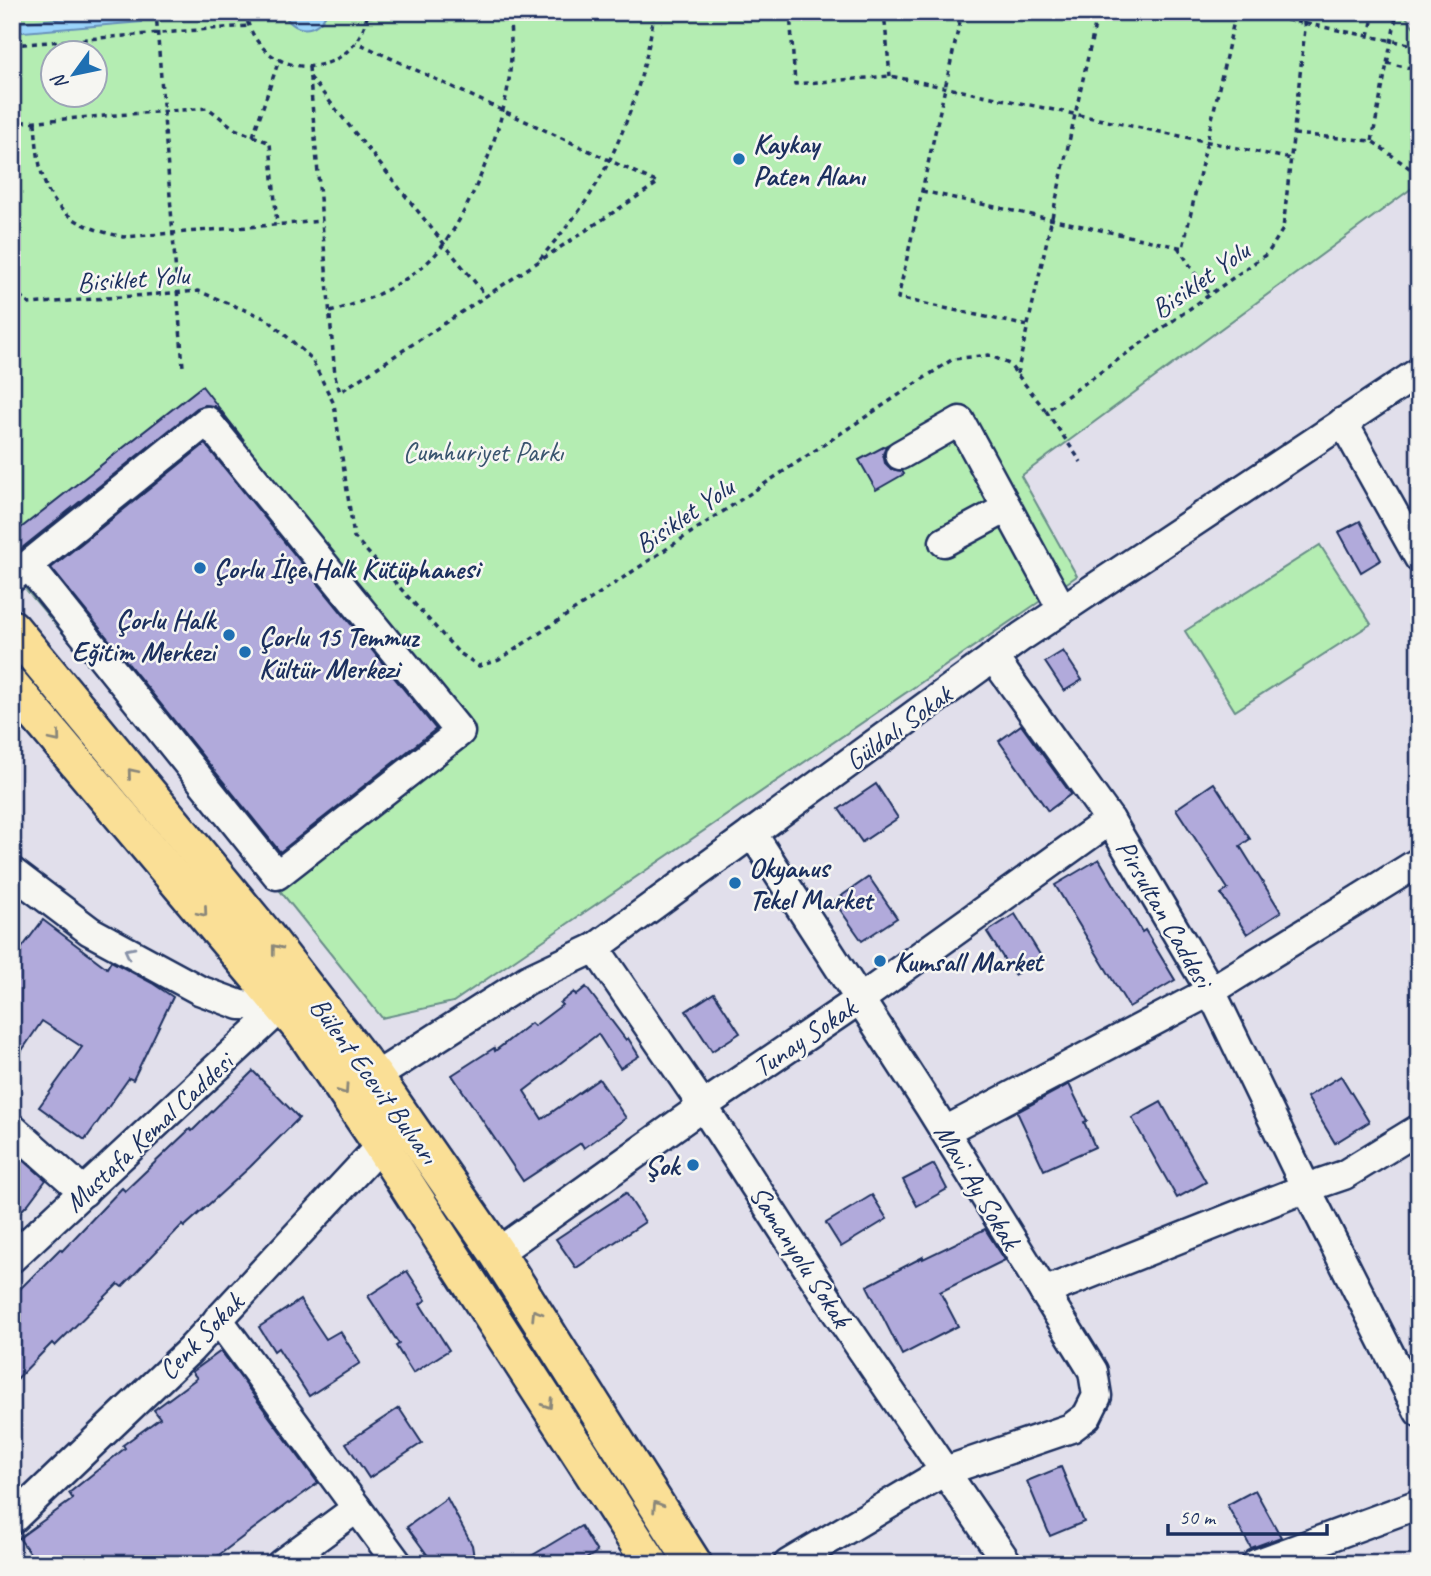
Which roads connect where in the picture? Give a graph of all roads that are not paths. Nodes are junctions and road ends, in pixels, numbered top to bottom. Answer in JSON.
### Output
{"nodes":[{"id":1,"x":1419,"y":372,"type":"edge"},
{"id":2,"x":1343,"y":422,"type":"junction"},
{"id":3,"x":900,"y":455,"type":"dead end"},
{"id":4,"x":1007,"y":509,"type":"junction"},
{"id":5,"x":944,"y":542,"type":"dead end"},
{"id":6,"x":1419,"y":558,"type":"edge"},
{"id":7,"x":20,"y":571,"type":"edge"},
{"id":8,"x":1062,"y":610,"type":"junction"},
{"id":9,"x":12,"y":628,"type":"edge"},
{"id":10,"x":993,"y":657,"type":"junction"},
{"id":11,"x":12,"y":686,"type":"edge"},
{"id":12,"x":1110,"y":820,"type":"junction"},
{"id":13,"x":752,"y":833,"type":"junction"},
{"id":14,"x":1419,"y":862,"type":"edge"},
{"id":15,"x":12,"y":872,"type":"edge"},
{"id":16,"x":595,"y":948,"type":"junction"},
{"id":17,"x":1211,"y":990,"type":"junction"},
{"id":18,"x":295,"y":997,"type":"junction"},
{"id":19,"x":859,"y":1000,"type":"junction"},
{"id":20,"x":305,"y":1033,"type":"junction"},
{"id":21,"x":375,"y":1077,"type":"junction"},
{"id":22,"x":703,"y":1106,"type":"junction"},
{"id":23,"x":408,"y":1124,"type":"junction"},
{"id":24,"x":12,"y":1129,"type":"edge"},
{"id":25,"x":1419,"y":1129,"type":"edge"},
{"id":26,"x":945,"y":1131,"type":"junction"},
{"id":27,"x":381,"y":1145,"type":"junction"},
{"id":28,"x":1306,"y":1188,"type":"junction"},
{"id":29,"x":84,"y":1192,"type":"junction"},
{"id":30,"x":497,"y":1253,"type":"junction"},
{"id":31,"x":12,"y":1258,"type":"edge"},
{"id":32,"x":1044,"y":1292,"type":"junction"},
{"id":33,"x":218,"y":1319,"type":"junction"},
{"id":34,"x":1419,"y":1412,"type":"edge"},
{"id":35,"x":944,"y":1471,"type":"junction"},
{"id":36,"x":1419,"y":1504,"type":"edge"},
{"id":37,"x":357,"y":1508,"type":"junction"},
{"id":38,"x":12,"y":1520,"type":"edge"},
{"id":39,"x":281,"y":1564,"type":"edge"},
{"id":40,"x":397,"y":1564,"type":"edge"},
{"id":41,"x":651,"y":1564,"type":"edge"},
{"id":42,"x":694,"y":1564,"type":"edge"},
{"id":43,"x":788,"y":1564,"type":"edge"},
{"id":44,"x":1008,"y":1564,"type":"edge"},
{"id":45,"x":1255,"y":1564,"type":"edge"}],
"edges":[{"from":1,"to":2,"type":"street","name":"Güldalı Sokak"},
{"from":2,"to":6,"type":"street"},
{"from":2,"to":8,"type":"street","name":"Güldalı Sokak"},
{"from":3,"to":4,"type":"street"},
{"from":4,"to":5,"type":"street"},
{"from":4,"to":8,"type":"street"},
{"from":7,"to":7,"type":"street"},
{"from":8,"to":10,"type":"street","name":"Güldalı Sokak"},
{"from":18,"to":9,"type":"main road","name":"Bülent Ecevit Bulvarı","one_way":true},
{"from":10,"to":12,"type":"street","name":"Pirsultan Caddesi"},
{"from":10,"to":13,"type":"street","name":"Güldalı Sokak"},
{"from":11,"to":18,"type":"main road","name":"Bülent Ecevit Bulvarı","one_way":true},
{"from":12,"to":17,"type":"street","name":"Pirsultan Caddesi"},
{"from":12,"to":19,"type":"street","name":"Tunay Sokak"},
{"from":13,"to":16,"type":"street","name":"Güldalı Sokak"},
{"from":13,"to":19,"type":"street","name":"Mavi Ay Sokak"},
{"from":14,"to":17,"type":"street"},
{"from":18,"to":15,"type":"street","one_way":true},
{"from":16,"to":21,"type":"street","name":"Güldalı Sokak"},
{"from":16,"to":22,"type":"street","name":"Samanyolu Sokak"},
{"from":17,"to":26,"type":"street"},
{"from":17,"to":28,"type":"street","name":"Pirsultan Caddesi"},
{"from":18,"to":20,"type":"main road","name":"Bülent Ecevit Bulvarı"},
{"from":18,"to":21,"type":"main road","name":"Bülent Ecevit Bulvarı"},
{"from":18,"to":29,"type":"street","name":"Mustafa Kemal Caddesi"},
{"from":19,"to":22,"type":"street","name":"Tunay Sokak"},
{"from":19,"to":26,"type":"street","name":"Mavi Ay Sokak"},
{"from":20,"to":21,"type":"main road"},
{"from":20,"to":27,"type":"main road","name":"Bülent Ecevit Bulvarı","one_way":true},
{"from":21,"to":23,"type":"main road","name":"Bülent Ecevit Bulvarı"},
{"from":21,"to":27,"type":"main road"},
{"from":22,"to":30,"type":"street","name":"Tunay Sokak"},
{"from":22,"to":35,"type":"street","name":"Samanyolu Sokak"},
{"from":23,"to":27,"type":"main road"},
{"from":23,"to":30,"type":"main road","name":"Bülent Ecevit Bulvarı"},
{"from":24,"to":29,"type":"street"},
{"from":25,"to":28,"type":"street"},
{"from":26,"to":32,"type":"street","name":"Mavi Ay Sokak"},
{"from":27,"to":33,"type":"street","name":"Cenk Sokak"},
{"from":27,"to":41,"type":"main road","name":"Bülent Ecevit Bulvarı","one_way":true},
{"from":28,"to":32,"type":"street"},
{"from":28,"to":34,"type":"street","name":"Pirsultan Caddesi"},
{"from":29,"to":31,"type":"street","name":"Mustafa Kemal Caddesi"},
{"from":42,"to":30,"type":"main road","name":"Bülent Ecevit Bulvarı","one_way":true},
{"from":32,"to":35,"type":"street","name":"Mavi Ay Sokak"},
{"from":33,"to":37,"type":"street"},
{"from":33,"to":38,"type":"street","name":"Cenk Sokak"},
{"from":35,"to":43,"type":"street","name":"Mavi Ay Sokak"},
{"from":35,"to":44,"type":"street","name":"Samanyolu Sokak"},
{"from":36,"to":45,"type":"street"},
{"from":37,"to":39,"type":"street"},
{"from":37,"to":40,"type":"street"}]}
